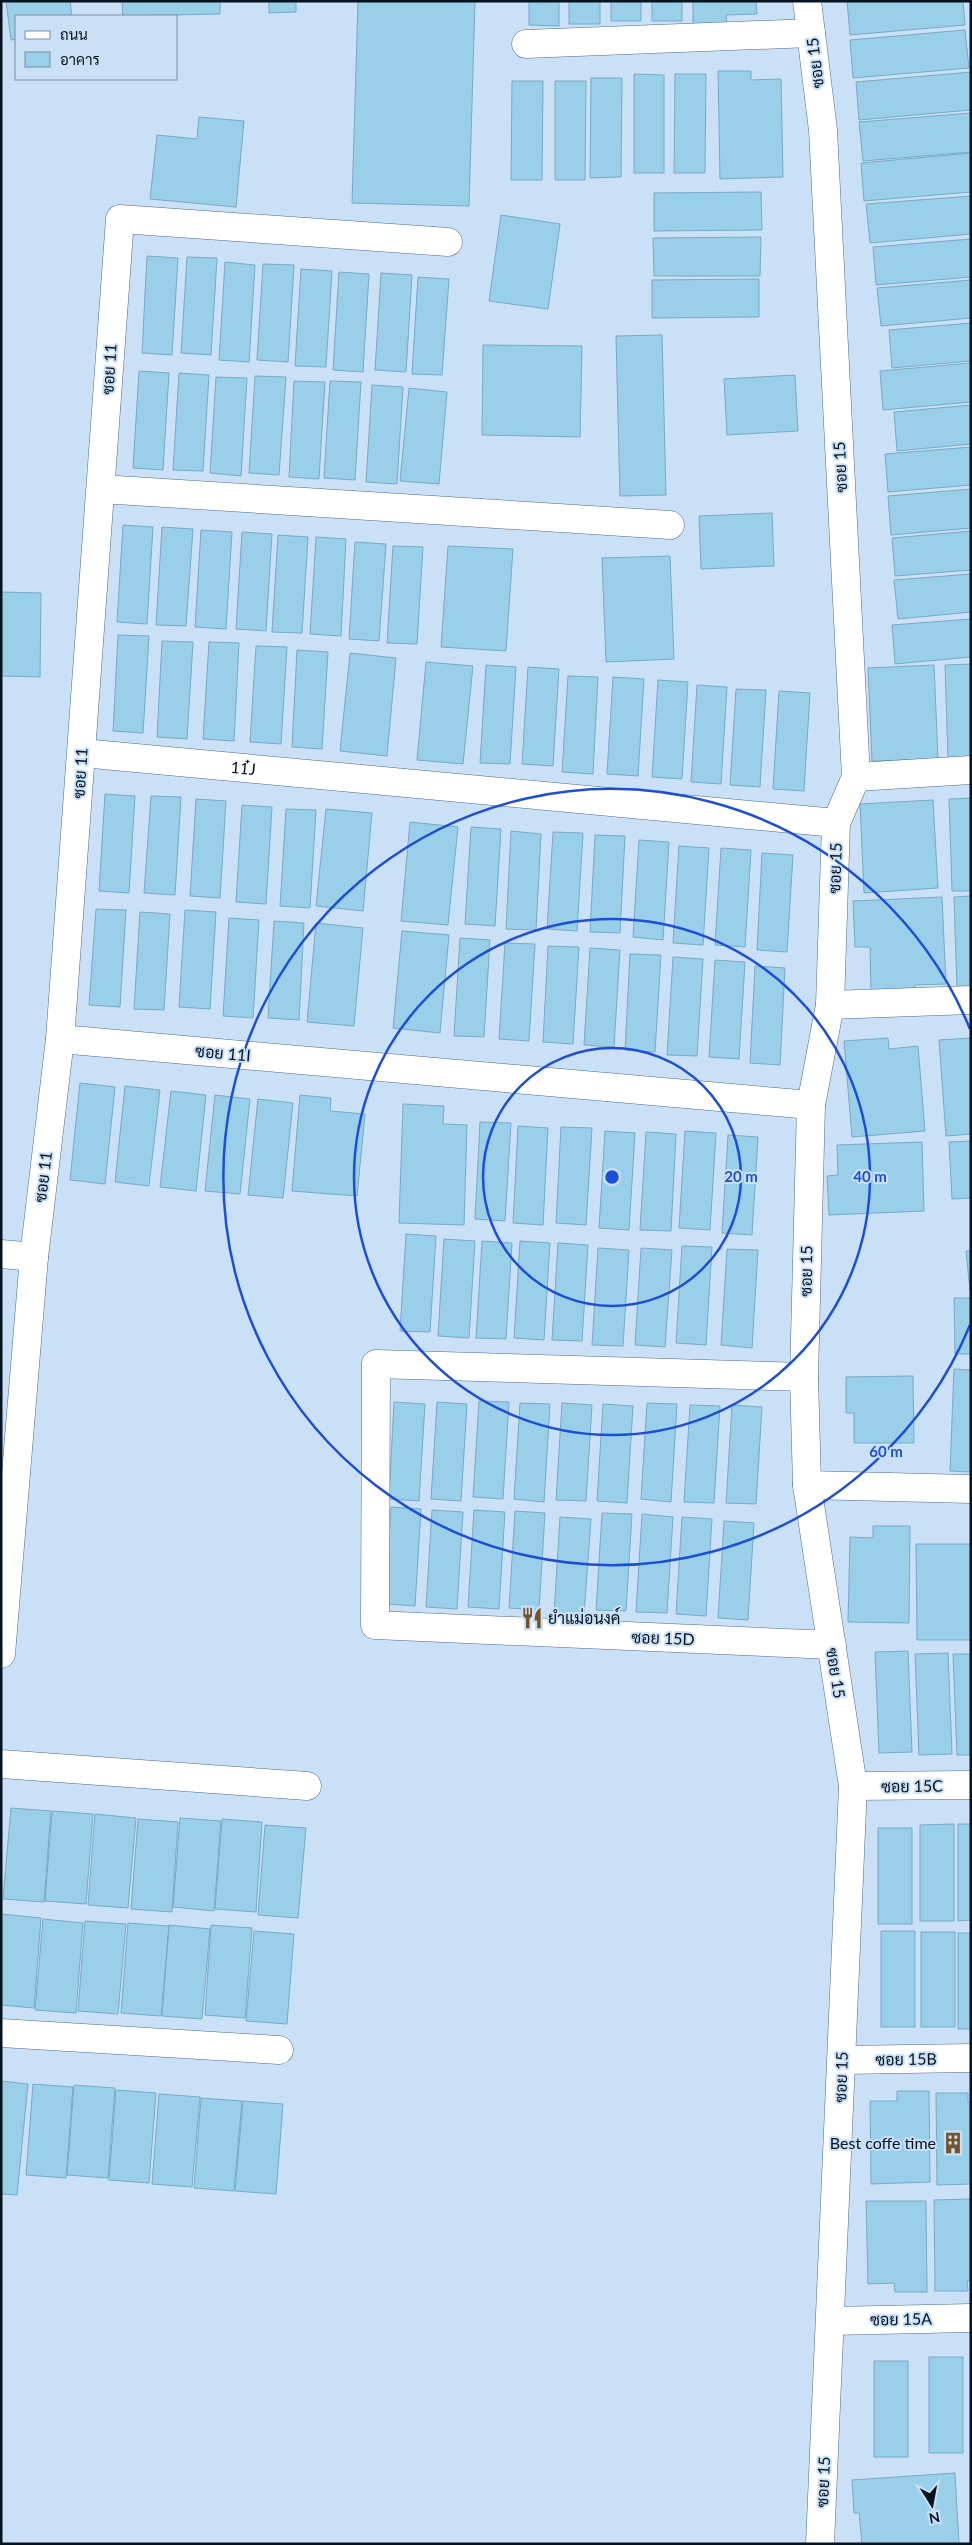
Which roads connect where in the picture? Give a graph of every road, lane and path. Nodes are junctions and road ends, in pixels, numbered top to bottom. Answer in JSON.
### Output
{"nodes":[{"id":1,"x":807,"y":1,"type":"edge"},
{"id":2,"x":811,"y":33,"type":"junction"},
{"id":3,"x":526,"y":44,"type":"dead end"},
{"id":4,"x":448,"y":242,"type":"dead end"},
{"id":5,"x":101,"y":489,"type":"junction"},
{"id":6,"x":670,"y":525,"type":"dead end"},
{"id":7,"x":82,"y":753,"type":"junction"},
{"id":8,"x":971,"y":770,"type":"edge"},
{"id":9,"x":856,"y":777,"type":"junction"},
{"id":10,"x":836,"y":823,"type":"junction"},
{"id":11,"x":971,"y":1000,"type":"edge"},
{"id":12,"x":830,"y":1006,"type":"junction"},
{"id":13,"x":60,"y":1038,"type":"junction"},
{"id":14,"x":811,"y":1105,"type":"junction"},
{"id":15,"x":1,"y":1254,"type":"edge"},
{"id":16,"x":34,"y":1257,"type":"junction"},
{"id":17,"x":804,"y":1377,"type":"junction"},
{"id":18,"x":807,"y":1485,"type":"junction"},
{"id":19,"x":971,"y":1489,"type":"edge"},
{"id":20,"x":7,"y":1529,"type":"edge"},
{"id":21,"x":832,"y":1645,"type":"junction"},
{"id":22,"x":1,"y":1654,"type":"edge"},
{"id":23,"x":1,"y":1764,"type":"edge"},
{"id":24,"x":971,"y":1785,"type":"edge"},
{"id":25,"x":307,"y":1786,"type":"dead end"},
{"id":26,"x":853,"y":1786,"type":"junction"},
{"id":27,"x":1,"y":2033,"type":"edge"},
{"id":28,"x":279,"y":2050,"type":"dead end"},
{"id":29,"x":971,"y":2058,"type":"edge"},
{"id":30,"x":842,"y":2060,"type":"junction"},
{"id":31,"x":971,"y":2318,"type":"edge"},
{"id":32,"x":831,"y":2321,"type":"junction"},
{"id":33,"x":820,"y":2544,"type":"edge"}],
"edges":[{"from":1,"to":2,"type":"street","name":"ซอย 15"},
{"from":2,"to":3,"type":"street"},
{"from":2,"to":9,"type":"street","name":"ซอย 15"},
{"from":4,"to":5,"type":"street","name":"ซอย 11"},
{"from":5,"to":6,"type":"street"},
{"from":5,"to":7,"type":"street","name":"ซอย 11"},
{"from":7,"to":10,"type":"street","name":"11๋J"},
{"from":7,"to":13,"type":"street","name":"ซอย 11"},
{"from":8,"to":9,"type":"street"},
{"from":9,"to":10,"type":"street","name":"ซอย 15"},
{"from":10,"to":12,"type":"street","name":"ซอย 15"},
{"from":11,"to":12,"type":"street"},
{"from":12,"to":14,"type":"street","name":"ซอย 15"},
{"from":13,"to":14,"type":"street","name":"ซอย 11I"},
{"from":13,"to":16,"type":"street","name":"ซอย 11"},
{"from":14,"to":17,"type":"street","name":"ซอย 15"},
{"from":15,"to":16,"type":"street"},
{"from":16,"to":20,"type":"street","name":"ซอย 11"},
{"from":17,"to":18,"type":"street","name":"ซอย 15"},
{"from":17,"to":21,"type":"street","name":"ซอย 15D"},
{"from":18,"to":19,"type":"street"},
{"from":18,"to":21,"type":"street","name":"ซอย 15"},
{"from":20,"to":22,"type":"street","name":"ซอย 11"},
{"from":21,"to":26,"type":"street","name":"ซอย 15"},
{"from":23,"to":25,"type":"street"},
{"from":24,"to":26,"type":"street","name":"ซอย 15C"},
{"from":26,"to":30,"type":"street","name":"ซอย 15"},
{"from":27,"to":28,"type":"street"},
{"from":29,"to":30,"type":"street","name":"ซอย 15B"},
{"from":30,"to":32,"type":"street","name":"ซอย 15"},
{"from":31,"to":32,"type":"street","name":"ซอย 15A"},
{"from":32,"to":33,"type":"street","name":"ซอย 15"}]}
